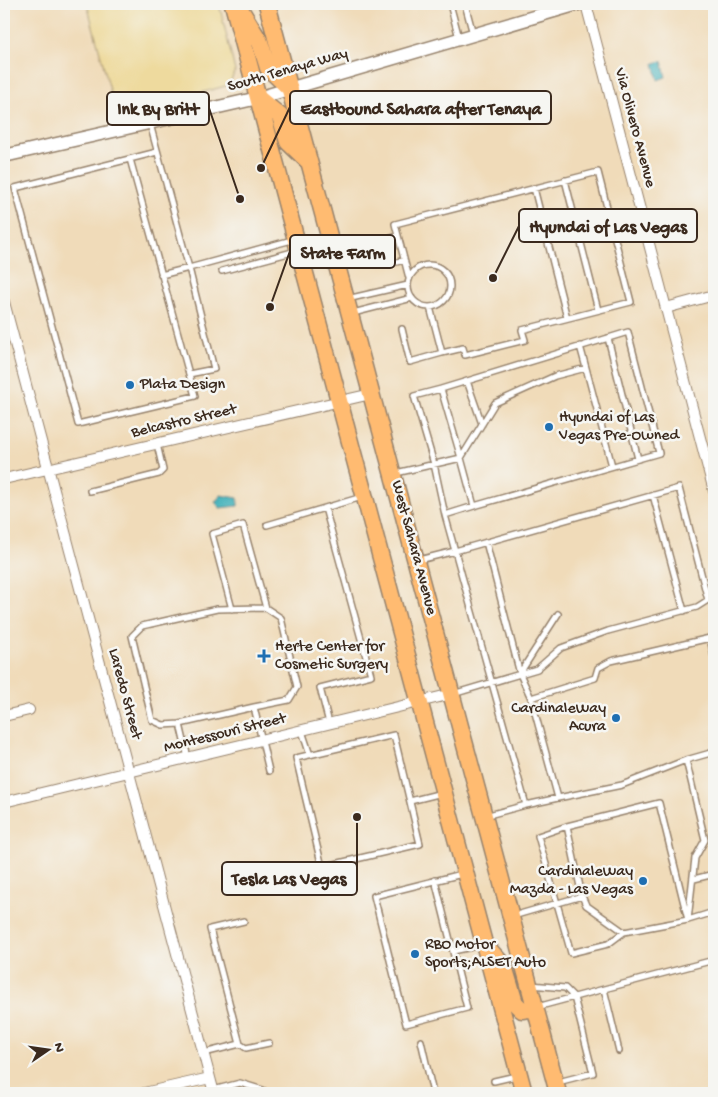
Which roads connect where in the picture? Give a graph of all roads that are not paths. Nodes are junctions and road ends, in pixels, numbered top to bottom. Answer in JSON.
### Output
{"nodes":[{"id":1,"x":233,"y":4,"type":"edge"},
{"id":2,"x":237,"y":4,"type":"edge"},
{"id":3,"x":267,"y":4,"type":"edge"},
{"id":4,"x":450,"y":4,"type":"edge"},
{"id":5,"x":465,"y":4,"type":"edge"},
{"id":6,"x":578,"y":4,"type":"edge"},
{"id":7,"x":586,"y":4,"type":"edge"},
{"id":8,"x":474,"y":34,"type":"junction"},
{"id":9,"x":459,"y":38,"type":"junction"},
{"id":10,"x":290,"y":89,"type":"junction"},
{"id":11,"x":258,"y":98,"type":"junction"},
{"id":12,"x":150,"y":124,"type":"junction"},
{"id":13,"x":157,"y":152,"type":"junction"},
{"id":14,"x":4,"y":156,"type":"edge"},
{"id":15,"x":130,"y":159,"type":"junction"},
{"id":16,"x":309,"y":162,"type":"junction"},
{"id":17,"x":565,"y":180,"type":"junction"},
{"id":18,"x":534,"y":188,"type":"junction"},
{"id":19,"x":398,"y":236,"type":"junction"},
{"id":20,"x":297,"y":245,"type":"junction"},
{"id":21,"x":404,"y":260,"type":"junction"},
{"id":22,"x":188,"y":268,"type":"junction"},
{"id":23,"x":222,"y":271,"type":"dead end"},
{"id":24,"x":161,"y":275,"type":"junction"},
{"id":25,"x":409,"y":278,"type":"junction"},
{"id":26,"x":408,"y":285,"type":"junction"},
{"id":27,"x":714,"y":295,"type":"edge"},
{"id":28,"x":412,"y":298,"type":"junction"},
{"id":29,"x":4,"y":302,"type":"edge"},
{"id":30,"x":348,"y":307,"type":"junction"},
{"id":31,"x":430,"y":307,"type":"junction"},
{"id":32,"x":666,"y":308,"type":"junction"},
{"id":33,"x":598,"y":310,"type":"junction"},
{"id":34,"x":567,"y":318,"type":"junction"},
{"id":35,"x":402,"y":329,"type":"dead end"},
{"id":36,"x":608,"y":338,"type":"junction"},
{"id":37,"x":580,"y":346,"type":"junction"},
{"id":38,"x":442,"y":353,"type":"junction"},
{"id":39,"x":586,"y":368,"type":"junction"},
{"id":40,"x":189,"y":374,"type":"junction"},
{"id":41,"x":467,"y":381,"type":"junction"},
{"id":42,"x":442,"y":389,"type":"junction"},
{"id":43,"x":371,"y":394,"type":"junction"},
{"id":44,"x":340,"y":402,"type":"junction"},
{"id":45,"x":482,"y":424,"type":"junction"},
{"id":46,"x":157,"y":444,"type":"junction"},
{"id":47,"x":461,"y":458,"type":"junction"},
{"id":48,"x":638,"y":459,"type":"junction"},
{"id":49,"x":434,"y":464,"type":"junction"},
{"id":50,"x":612,"y":466,"type":"junction"},
{"id":51,"x":48,"y":469,"type":"junction"},
{"id":52,"x":393,"y":474,"type":"junction"},
{"id":53,"x":4,"y":479,"type":"edge"},
{"id":54,"x":90,"y":491,"type":"dead end"},
{"id":55,"x":714,"y":491,"type":"edge"},
{"id":56,"x":653,"y":495,"type":"junction"},
{"id":57,"x":365,"y":496,"type":"junction"},
{"id":58,"x":474,"y":506,"type":"junction"},
{"id":59,"x":325,"y":508,"type":"junction"},
{"id":60,"x":445,"y":515,"type":"junction"},
{"id":61,"x":267,"y":525,"type":"dead end"},
{"id":62,"x":486,"y":542,"type":"junction"},
{"id":63,"x":454,"y":551,"type":"junction"},
{"id":64,"x":416,"y":560,"type":"junction"},
{"id":65,"x":266,"y":608,"type":"junction"},
{"id":66,"x":232,"y":609,"type":"junction"},
{"id":67,"x":684,"y":610,"type":"junction"},
{"id":68,"x":558,"y":614,"type":"dead end"},
{"id":69,"x":714,"y":657,"type":"edge"},
{"id":70,"x":520,"y":674,"type":"junction"},
{"id":71,"x":492,"y":684,"type":"junction"},
{"id":72,"x":452,"y":694,"type":"junction"},
{"id":73,"x":531,"y":698,"type":"junction"},
{"id":74,"x":420,"y":702,"type":"junction"},
{"id":75,"x":254,"y":707,"type":"junction"},
{"id":76,"x":29,"y":710,"type":"dead end"},
{"id":77,"x":4,"y":716,"type":"edge"},
{"id":78,"x":180,"y":724,"type":"junction"},
{"id":79,"x":330,"y":724,"type":"junction"},
{"id":80,"x":302,"y":731,"type":"junction"},
{"id":81,"x":262,"y":741,"type":"junction"},
{"id":82,"x":714,"y":752,"type":"edge"},
{"id":83,"x":310,"y":755,"type":"junction"},
{"id":84,"x":188,"y":759,"type":"junction"},
{"id":85,"x":686,"y":760,"type":"junction"},
{"id":86,"x":269,"y":770,"type":"dead end"},
{"id":87,"x":130,"y":773,"type":"junction"},
{"id":88,"x":445,"y":793,"type":"junction"},
{"id":89,"x":558,"y":798,"type":"junction"},
{"id":90,"x":410,"y":801,"type":"junction"},
{"id":91,"x":4,"y":802,"type":"edge"},
{"id":92,"x":526,"y":805,"type":"junction"},
{"id":93,"x":485,"y":816,"type":"junction"},
{"id":94,"x":567,"y":826,"type":"junction"},
{"id":95,"x":465,"y":873,"type":"junction"},
{"id":96,"x":714,"y":874,"type":"edge"},
{"id":97,"x":694,"y":879,"type":"junction"},
{"id":98,"x":435,"y":880,"type":"junction"},
{"id":99,"x":582,"y":896,"type":"junction"},
{"id":100,"x":556,"y":904,"type":"junction"},
{"id":101,"x":714,"y":912,"type":"edge"},
{"id":102,"x":511,"y":916,"type":"junction"},
{"id":103,"x":688,"y":920,"type":"junction"},
{"id":104,"x":244,"y":921,"type":"dead end"},
{"id":105,"x":624,"y":932,"type":"junction"},
{"id":106,"x":484,"y":945,"type":"junction"},
{"id":107,"x":453,"y":951,"type":"junction"},
{"id":108,"x":714,"y":960,"type":"edge"},
{"id":109,"x":529,"y":985,"type":"junction"},
{"id":110,"x":604,"y":989,"type":"junction"},
{"id":111,"x":574,"y":997,"type":"junction"},
{"id":112,"x":535,"y":1008,"type":"junction"},
{"id":113,"x":421,"y":1041,"type":"dead end"},
{"id":114,"x":269,"y":1043,"type":"dead end"},
{"id":115,"x":240,"y":1044,"type":"junction"},
{"id":116,"x":619,"y":1051,"type":"dead end"},
{"id":117,"x":204,"y":1053,"type":"junction"},
{"id":118,"x":519,"y":1075,"type":"junction"},
{"id":119,"x":210,"y":1078,"type":"junction"},
{"id":120,"x":494,"y":1081,"type":"dead end"},
{"id":121,"x":557,"y":1088,"type":"edge"},
{"id":122,"x":263,"y":1090,"type":"dead end"},
{"id":123,"x":214,"y":1092,"type":"edge"},
{"id":124,"x":144,"y":1093,"type":"edge"},
{"id":125,"x":433,"y":1093,"type":"edge"},
{"id":126,"x":524,"y":1093,"type":"edge"}],
"edges":[{"from":1,"to":11,"type":"main road","name":"West Sahara Avenue"},
{"from":2,"to":10,"type":"main road"},
{"from":3,"to":10,"type":"main road","name":"West Sahara Avenue"},
{"from":4,"to":9,"type":"lane"},
{"from":5,"to":8,"type":"lane"},
{"from":6,"to":8,"type":"street","name":"South Tenaya Way"},
{"from":7,"to":32,"type":"street","name":"Via Olivero Avenue"},
{"from":8,"to":9,"type":"street","name":"South Tenaya Way"},
{"from":9,"to":10,"type":"street","name":"South Tenaya Way"},
{"from":10,"to":11,"type":"street","name":"South Tenaya Way"},
{"from":10,"to":16,"type":"main road","name":"West Sahara Avenue"},
{"from":11,"to":12,"type":"street","name":"South Tenaya Way"},
{"from":11,"to":16,"type":"main road"},
{"from":11,"to":20,"type":"main road","name":"West Sahara Avenue"},
{"from":12,"to":13,"type":"lane"},
{"from":12,"to":14,"type":"street","name":"South Tenaya Way"},
{"from":13,"to":15,"type":"lane"},
{"from":13,"to":22,"type":"lane"},
{"from":15,"to":24,"type":"lane"},
{"from":15,"to":40,"type":"lane"},
{"from":16,"to":30,"type":"main road","name":"West Sahara Avenue"},
{"from":17,"to":18,"type":"lane"},
{"from":17,"to":33,"type":"lane"},
{"from":17,"to":33,"type":"lane"},
{"from":18,"to":19,"type":"lane"},
{"from":18,"to":34,"type":"lane"},
{"from":19,"to":21,"type":"lane"},
{"from":19,"to":21,"type":"lane"},
{"from":20,"to":22,"type":"lane"},
{"from":20,"to":23,"type":"lane"},
{"from":20,"to":44,"type":"main road","name":"West Sahara Avenue"},
{"from":21,"to":25,"type":"lane"},
{"from":22,"to":24,"type":"lane"},
{"from":22,"to":40,"type":"lane"},
{"from":24,"to":40,"type":"lane"},
{"from":25,"to":26,"type":"lane"},
{"from":25,"to":31,"type":"lane"},
{"from":26,"to":28,"type":"lane"},
{"from":26,"to":30,"type":"lane"},
{"from":27,"to":32,"type":"street"},
{"from":28,"to":30,"type":"lane"},
{"from":28,"to":31,"type":"lane"},
{"from":29,"to":51,"type":"street","name":"Laredo Street"},
{"from":30,"to":43,"type":"main road","name":"West Sahara Avenue"},
{"from":31,"to":38,"type":"lane"},
{"from":32,"to":55,"type":"street","name":"Via Olivero Avenue"},
{"from":33,"to":34,"type":"lane"},
{"from":34,"to":38,"type":"lane"},
{"from":35,"to":38,"type":"lane"},
{"from":36,"to":37,"type":"lane"},
{"from":36,"to":48,"type":"lane"},
{"from":36,"to":48,"type":"lane"},
{"from":37,"to":39,"type":"lane"},
{"from":37,"to":41,"type":"lane"},
{"from":39,"to":45,"type":"lane"},
{"from":39,"to":50,"type":"lane"},
{"from":41,"to":42,"type":"lane"},
{"from":41,"to":45,"type":"lane"},
{"from":42,"to":47,"type":"lane"},
{"from":42,"to":49,"type":"lane"},
{"from":43,"to":44,"type":"street","name":"Belcastro Street"},
{"from":43,"to":52,"type":"main road","name":"West Sahara Avenue"},
{"from":44,"to":46,"type":"street","name":"Belcastro Street"},
{"from":44,"to":57,"type":"main road","name":"West Sahara Avenue"},
{"from":45,"to":47,"type":"lane"},
{"from":46,"to":51,"type":"street","name":"Belcastro Street"},
{"from":46,"to":54,"type":"lane"},
{"from":47,"to":49,"type":"lane"},
{"from":47,"to":58,"type":"lane"},
{"from":48,"to":50,"type":"lane"},
{"from":49,"to":52,"type":"lane"},
{"from":49,"to":60,"type":"lane"},
{"from":50,"to":58,"type":"lane"},
{"from":51,"to":53,"type":"street","name":"Belcastro Street"},
{"from":51,"to":87,"type":"street","name":"Laredo Street"},
{"from":52,"to":64,"type":"main road","name":"West Sahara Avenue"},
{"from":56,"to":62,"type":"lane"},
{"from":56,"to":67,"type":"lane"},
{"from":56,"to":67,"type":"lane"},
{"from":57,"to":59,"type":"lane"},
{"from":57,"to":74,"type":"main road","name":"West Sahara Avenue"},
{"from":58,"to":60,"type":"lane"},
{"from":59,"to":61,"type":"lane"},
{"from":59,"to":79,"type":"lane"},
{"from":60,"to":63,"type":"lane"},
{"from":62,"to":63,"type":"lane"},
{"from":62,"to":70,"type":"lane"},
{"from":63,"to":64,"type":"lane"},
{"from":63,"to":71,"type":"lane"},
{"from":64,"to":72,"type":"main road","name":"West Sahara Avenue"},
{"from":65,"to":66,"type":"lane"},
{"from":65,"to":66,"type":"lane"},
{"from":65,"to":75,"type":"lane"},
{"from":66,"to":78,"type":"lane"},
{"from":67,"to":70,"type":"lane"},
{"from":68,"to":70,"type":"lane"},
{"from":69,"to":73,"type":"lane"},
{"from":70,"to":71,"type":"lane"},
{"from":70,"to":73,"type":"lane"},
{"from":71,"to":72,"type":"lane"},
{"from":71,"to":92,"type":"lane"},
{"from":72,"to":74,"type":"street","name":"Montessouri Street"},
{"from":72,"to":93,"type":"main road","name":"West Sahara Avenue"},
{"from":73,"to":89,"type":"lane"},
{"from":74,"to":79,"type":"street","name":"Montessouri Street"},
{"from":74,"to":88,"type":"main road","name":"West Sahara Avenue"},
{"from":75,"to":78,"type":"lane"},
{"from":75,"to":81,"type":"lane"},
{"from":76,"to":77,"type":"street"},
{"from":78,"to":84,"type":"lane"},
{"from":79,"to":80,"type":"street","name":"Montessouri Street"},
{"from":80,"to":81,"type":"street","name":"Montessouri Street"},
{"from":80,"to":83,"type":"lane"},
{"from":81,"to":84,"type":"street","name":"Montessouri Street"},
{"from":81,"to":86,"type":"lane"},
{"from":82,"to":85,"type":"lane"},
{"from":83,"to":90,"type":"lane"},
{"from":83,"to":90,"type":"lane"},
{"from":84,"to":87,"type":"street","name":"Montessouri Street"},
{"from":85,"to":89,"type":"lane"},
{"from":85,"to":97,"type":"lane"},
{"from":87,"to":91,"type":"street","name":"Montessouri Street"},
{"from":87,"to":117,"type":"street","name":"Laredo Street"},
{"from":88,"to":90,"type":"lane"},
{"from":88,"to":95,"type":"main road","name":"West Sahara Avenue"},
{"from":89,"to":92,"type":"lane"},
{"from":92,"to":93,"type":"lane"},
{"from":93,"to":102,"type":"main road","name":"West Sahara Avenue"},
{"from":94,"to":99,"type":"lane"},
{"from":94,"to":100,"type":"lane"},
{"from":94,"to":103,"type":"lane"},
{"from":95,"to":98,"type":"lane"},
{"from":95,"to":106,"type":"main road","name":"West Sahara Avenue"},
{"from":96,"to":97,"type":"lane"},
{"from":97,"to":103,"type":"lane"},
{"from":98,"to":107,"type":"lane"},
{"from":98,"to":107,"type":"lane"},
{"from":99,"to":100,"type":"lane"},
{"from":99,"to":105,"type":"lane"},
{"from":100,"to":102,"type":"lane"},
{"from":100,"to":105,"type":"lane"},
{"from":101,"to":103,"type":"lane"},
{"from":102,"to":109,"type":"main road","name":"West Sahara Avenue"},
{"from":103,"to":105,"type":"lane"},
{"from":104,"to":115,"type":"lane"},
{"from":106,"to":107,"type":"lane"},
{"from":106,"to":112,"type":"main road"},
{"from":106,"to":118,"type":"main road","name":"West Sahara Avenue"},
{"from":108,"to":110,"type":"lane"},
{"from":109,"to":111,"type":"lane"},
{"from":109,"to":112,"type":"main road","name":"West Sahara Avenue"},
{"from":110,"to":111,"type":"lane"},
{"from":110,"to":116,"type":"lane"},
{"from":111,"to":112,"type":"lane"},
{"from":111,"to":121,"type":"lane"},
{"from":112,"to":121,"type":"main road","name":"West Sahara Avenue"},
{"from":113,"to":125,"type":"lane"},
{"from":114,"to":115,"type":"lane"},
{"from":115,"to":117,"type":"lane"},
{"from":117,"to":119,"type":"street","name":"Laredo Street"},
{"from":118,"to":120,"type":"lane"},
{"from":118,"to":126,"type":"main road","name":"West Sahara Avenue"},
{"from":119,"to":123,"type":"street","name":"Laredo Street"},
{"from":119,"to":124,"type":"street"},
{"from":122,"to":123,"type":"lane"}]}
